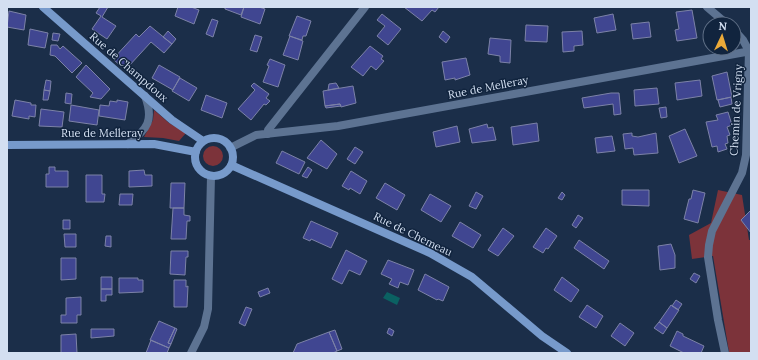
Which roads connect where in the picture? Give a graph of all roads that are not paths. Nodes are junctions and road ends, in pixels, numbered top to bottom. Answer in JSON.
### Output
{"nodes":[{"id":1,"x":43,"y":7,"type":"edge"},
{"id":2,"x":365,"y":7,"type":"edge"},
{"id":3,"x":707,"y":7,"type":"edge"},
{"id":4,"x":718,"y":16,"type":"edge"},
{"id":5,"x":742,"y":39,"type":"edge"},
{"id":6,"x":750,"y":51,"type":"edge"},
{"id":7,"x":145,"y":96,"type":"junction"},
{"id":8,"x":268,"y":134,"type":"junction"},
{"id":9,"x":203,"y":142,"type":"junction"},
{"id":10,"x":128,"y":144,"type":"junction"},
{"id":11,"x":7,"y":145,"type":"edge"},
{"id":12,"x":230,"y":148,"type":"junction"},
{"id":13,"x":196,"y":152,"type":"junction"},
{"id":14,"x":232,"y":165,"type":"junction"},
{"id":15,"x":211,"y":176,"type":"junction"},
{"id":16,"x":191,"y":353,"type":"edge"},
{"id":17,"x":567,"y":353,"type":"edge"},
{"id":18,"x":726,"y":353,"type":"edge"}],
"edges":[{"from":1,"to":7,"type":"street","name":"Rue de Champdoux"},
{"from":2,"to":8,"type":"street"},
{"from":3,"to":4,"type":"street"},
{"from":5,"to":6,"type":"street"},
{"from":6,"to":8,"type":"street","name":"Rue de Melleray"},
{"from":6,"to":18,"type":"street","name":"Chemin de Vrigny"},
{"from":7,"to":9,"type":"street","name":"Rue de Champdoux"},
{"from":7,"to":10,"type":"street"},
{"from":8,"to":12,"type":"street","name":"Rue de Melleray"},
{"from":9,"to":12,"type":"street"},
{"from":9,"to":13,"type":"street"},
{"from":10,"to":11,"type":"street","name":"Rue de Melleray"},
{"from":10,"to":13,"type":"street","name":"Rue de Melleray"},
{"from":12,"to":14,"type":"street"},
{"from":13,"to":15,"type":"street"},
{"from":14,"to":15,"type":"street"},
{"from":14,"to":17,"type":"street","name":"Rue de Chemeau"},
{"from":15,"to":16,"type":"street"}]}
